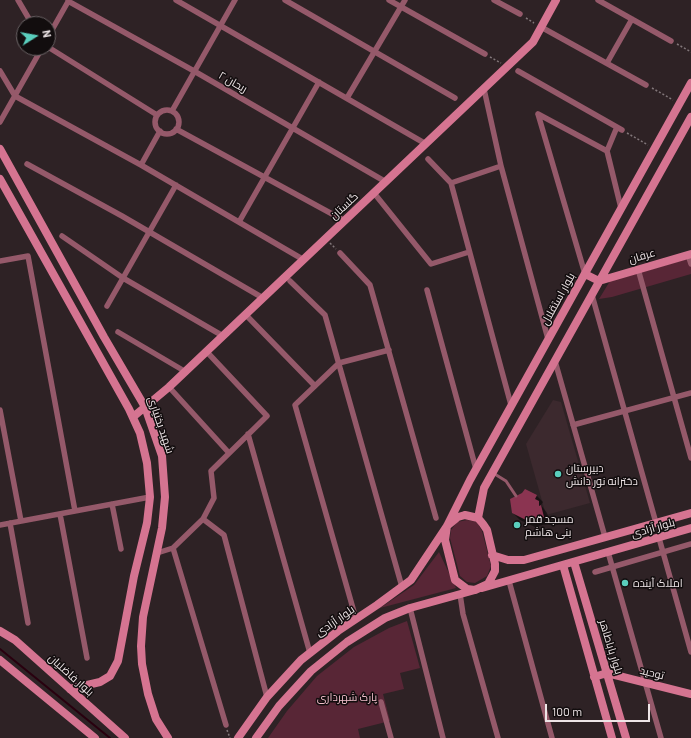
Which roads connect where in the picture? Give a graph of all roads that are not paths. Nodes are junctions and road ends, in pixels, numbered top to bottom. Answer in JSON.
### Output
{"nodes":[{"id":1,"x":18,"y":0,"type":"edge"},
{"id":2,"x":176,"y":0,"type":"edge"},
{"id":3,"x":235,"y":0,"type":"edge"},
{"id":4,"x":285,"y":0,"type":"edge"},
{"id":5,"x":389,"y":0,"type":"edge"},
{"id":6,"x":405,"y":0,"type":"edge"},
{"id":7,"x":494,"y":0,"type":"edge"},
{"id":8,"x":556,"y":0,"type":"edge"},
{"id":9,"x":598,"y":0,"type":"edge"},
{"id":10,"x":69,"y":1,"type":"edge"},
{"id":11,"x":401,"y":7,"type":"junction"},
{"id":12,"x":520,"y":14,"type":"road end"},
{"id":13,"x":27,"y":16,"type":"edge"},
{"id":14,"x":632,"y":19,"type":"junction"},
{"id":15,"x":56,"y":23,"type":"edge"},
{"id":16,"x":221,"y":24,"type":"junction"},
{"id":17,"x":541,"y":26,"type":"junction"},
{"id":18,"x":671,"y":41,"type":"road end"},
{"id":19,"x":56,"y":52,"type":"edge"},
{"id":20,"x":374,"y":52,"type":"junction"},
{"id":21,"x":485,"y":54,"type":"road end"},
{"id":22,"x":38,"y":56,"type":"edge"},
{"id":23,"x":607,"y":63,"type":"junction"},
{"id":24,"x":0,"y":71,"type":"edge"},
{"id":25,"x":194,"y":71,"type":"junction"},
{"id":26,"x":518,"y":71,"type":"dead end"},
{"id":27,"x":319,"y":82,"type":"junction"},
{"id":28,"x":691,"y":83,"type":"edge"},
{"id":29,"x":646,"y":85,"type":"road end"},
{"id":30,"x":484,"y":89,"type":"junction"},
{"id":31,"x":15,"y":96,"type":"junction"},
{"id":32,"x":347,"y":98,"type":"junction"},
{"id":33,"x":455,"y":98,"type":"dead end"},
{"id":34,"x":172,"y":111,"type":"junction"},
{"id":35,"x":157,"y":115,"type":"junction"},
{"id":36,"x":691,"y":117,"type":"edge"},
{"id":37,"x":0,"y":122,"type":"edge"},
{"id":38,"x":292,"y":128,"type":"junction"},
{"id":39,"x":176,"y":129,"type":"junction"},
{"id":40,"x":160,"y":131,"type":"junction"},
{"id":41,"x":426,"y":144,"type":"junction"},
{"id":42,"x":0,"y":149,"type":"edge"},
{"id":43,"x":607,"y":151,"type":"junction"},
{"id":44,"x":428,"y":159,"type":"dead end"},
{"id":45,"x":3,"y":161,"type":"edge"},
{"id":46,"x":27,"y":164,"type":"dead end"},
{"id":47,"x":141,"y":165,"type":"junction"},
{"id":48,"x":501,"y":166,"type":"junction"},
{"id":49,"x":265,"y":177,"type":"junction"},
{"id":50,"x":0,"y":178,"type":"edge"},
{"id":51,"x":386,"y":182,"type":"junction"},
{"id":52,"x":451,"y":183,"type":"junction"},
{"id":53,"x":176,"y":186,"type":"junction"},
{"id":54,"x":374,"y":193,"type":"junction"},
{"id":55,"x":621,"y":208,"type":"junction"},
{"id":56,"x":345,"y":221,"type":"junction"},
{"id":57,"x":239,"y":222,"type":"junction"},
{"id":58,"x":149,"y":232,"type":"junction"},
{"id":59,"x":62,"y":236,"type":"dead end"},
{"id":60,"x":469,"y":252,"type":"junction"},
{"id":61,"x":340,"y":253,"type":"road end"},
{"id":62,"x":690,"y":255,"type":"edge"},
{"id":63,"x":304,"y":260,"type":"junction"},
{"id":64,"x":0,"y":261,"type":"edge"},
{"id":65,"x":691,"y":264,"type":"edge"},
{"id":66,"x":638,"y":268,"type":"junction"},
{"id":67,"x":585,"y":274,"type":"junction"},
{"id":68,"x":123,"y":278,"type":"junction"},
{"id":69,"x":290,"y":281,"type":"dead end"},
{"id":70,"x":600,"y":281,"type":"junction"},
{"id":71,"x":427,"y":290,"type":"dead end"},
{"id":72,"x":592,"y":295,"type":"junction"},
{"id":73,"x":263,"y":298,"type":"junction"},
{"id":74,"x":107,"y":306,"type":"dead end"},
{"id":75,"x":246,"y":314,"type":"junction"},
{"id":76,"x":118,"y":332,"type":"dead end"},
{"id":77,"x":223,"y":336,"type":"junction"},
{"id":78,"x":548,"y":339,"type":"junction"},
{"id":79,"x":389,"y":350,"type":"junction"},
{"id":80,"x":206,"y":352,"type":"junction"},
{"id":81,"x":555,"y":360,"type":"junction"},
{"id":82,"x":338,"y":364,"type":"junction"},
{"id":83,"x":186,"y":372,"type":"junction"},
{"id":84,"x":315,"y":386,"type":"junction"},
{"id":85,"x":169,"y":387,"type":"junction"},
{"id":86,"x":691,"y":393,"type":"edge"},
{"id":87,"x":674,"y":397,"type":"junction"},
{"id":88,"x":511,"y":405,"type":"junction"},
{"id":89,"x":145,"y":407,"type":"junction"},
{"id":90,"x":0,"y":410,"type":"edge"},
{"id":91,"x":624,"y":411,"type":"junction"},
{"id":92,"x":133,"y":417,"type":"junction"},
{"id":93,"x":573,"y":425,"type":"junction"},
{"id":94,"x":248,"y":434,"type":"junction"},
{"id":95,"x":229,"y":453,"type":"junction"},
{"id":96,"x":691,"y":458,"type":"edge"},
{"id":97,"x":476,"y":469,"type":"junction"},
{"id":98,"x":493,"y":473,"type":"junction"},
{"id":99,"x":516,"y":496,"type":"dead end"},
{"id":100,"x":150,"y":497,"type":"junction"},
{"id":101,"x":112,"y":504,"type":"junction"},
{"id":102,"x":75,"y":511,"type":"junction"},
{"id":103,"x":691,"y":513,"type":"edge"},
{"id":104,"x":60,"y":514,"type":"junction"},
{"id":105,"x":203,"y":518,"type":"junction"},
{"id":106,"x":436,"y":518,"type":"dead end"},
{"id":107,"x":478,"y":518,"type":"junction"},
{"id":108,"x":21,"y":521,"type":"junction"},
{"id":109,"x":10,"y":523,"type":"junction"},
{"id":110,"x":656,"y":523,"type":"junction"},
{"id":111,"x":0,"y":525,"type":"edge"},
{"id":112,"x":447,"y":526,"type":"junction"},
{"id":113,"x":691,"y":528,"type":"edge"},
{"id":114,"x":605,"y":537,"type":"junction"},
{"id":115,"x":659,"y":538,"type":"junction"},
{"id":116,"x":691,"y":544,"type":"edge"},
{"id":117,"x":172,"y":548,"type":"junction"},
{"id":118,"x":121,"y":549,"type":"dead end"},
{"id":119,"x":157,"y":552,"type":"junction"},
{"id":120,"x":608,"y":552,"type":"junction"},
{"id":121,"x":663,"y":552,"type":"junction"},
{"id":122,"x":492,"y":555,"type":"junction"},
{"id":123,"x":574,"y":562,"type":"junction"},
{"id":124,"x":563,"y":565,"type":"junction"},
{"id":125,"x":612,"y":567,"type":"junction"},
{"id":126,"x":595,"y":572,"type":"dead end"},
{"id":127,"x":509,"y":581,"type":"junction"},
{"id":128,"x":402,"y":587,"type":"junction"},
{"id":129,"x":478,"y":589,"type":"junction"},
{"id":130,"x":460,"y":594,"type":"junction"},
{"id":131,"x":410,"y":608,"type":"junction"},
{"id":132,"x":356,"y":619,"type":"junction"},
{"id":133,"x":28,"y":623,"type":"dead end"},
{"id":134,"x":0,"y":631,"type":"edge"},
{"id":135,"x":310,"y":652,"type":"junction"},
{"id":136,"x":691,"y":652,"type":"edge"},
{"id":137,"x":87,"y":658,"type":"dead end"},
{"id":138,"x":0,"y":660,"type":"edge"},
{"id":139,"x":607,"y":673,"type":"junction"},
{"id":140,"x":594,"y":677,"type":"junction"},
{"id":141,"x":645,"y":683,"type":"junction"},
{"id":142,"x":70,"y":688,"type":"junction"},
{"id":143,"x":691,"y":694,"type":"edge"},
{"id":144,"x":268,"y":696,"type":"junction"},
{"id":145,"x":381,"y":702,"type":"dead end"},
{"id":146,"x":226,"y":725,"type":"dead end"},
{"id":147,"x":95,"y":738,"type":"edge"},
{"id":148,"x":125,"y":738,"type":"edge"},
{"id":149,"x":168,"y":738,"type":"edge"},
{"id":150,"x":238,"y":738,"type":"edge"},
{"id":151,"x":256,"y":738,"type":"edge"},
{"id":152,"x":391,"y":738,"type":"edge"},
{"id":153,"x":443,"y":738,"type":"edge"},
{"id":154,"x":498,"y":738,"type":"edge"},
{"id":155,"x":552,"y":738,"type":"edge"},
{"id":156,"x":612,"y":738,"type":"edge"},
{"id":157,"x":626,"y":738,"type":"edge"},
{"id":158,"x":661,"y":738,"type":"edge"}],
"edges":[{"from":1,"to":13,"type":"street"},
{"from":2,"to":16,"type":"street"},
{"from":3,"to":16,"type":"street"},
{"from":4,"to":20,"type":"street"},
{"from":5,"to":11,"type":"street"},
{"from":6,"to":11,"type":"street"},
{"from":7,"to":12,"type":"street"},
{"from":8,"to":17,"type":"main road","name":"گلستان"},
{"from":9,"to":14,"type":"street"},
{"from":10,"to":15,"type":"street"},
{"from":10,"to":25,"type":"street","name":"ریحان ۲"},
{"from":11,"to":20,"type":"street"},
{"from":11,"to":21,"type":"street"},
{"from":14,"to":18,"type":"street"},
{"from":14,"to":23,"type":"street"},
{"from":16,"to":25,"type":"street"},
{"from":16,"to":27,"type":"street"},
{"from":17,"to":23,"type":"street"},
{"from":17,"to":30,"type":"main road","name":"گلستان"},
{"from":19,"to":35,"type":"street"},
{"from":20,"to":32,"type":"street"},
{"from":20,"to":33,"type":"street"},
{"from":22,"to":31,"type":"street"},
{"from":23,"to":29,"type":"street"},
{"from":24,"to":31,"type":"street"},
{"from":25,"to":34,"type":"street"},
{"from":25,"to":38,"type":"street","name":"ریحان ۲"},
{"from":26,"to":43,"type":"street"},
{"from":27,"to":32,"type":"street"},
{"from":27,"to":38,"type":"street"},
{"from":28,"to":55,"type":"main road","name":"بلوار استقلال"},
{"from":30,"to":41,"type":"main road","name":"گلستان"},
{"from":30,"to":48,"type":"street"},
{"from":31,"to":37,"type":"street"},
{"from":31,"to":47,"type":"street"},
{"from":32,"to":41,"type":"street"},
{"from":34,"to":35,"type":"street"},
{"from":34,"to":39,"type":"street"},
{"from":35,"to":40,"type":"street"},
{"from":36,"to":70,"type":"main road"},
{"from":38,"to":49,"type":"street"},
{"from":38,"to":51,"type":"street","name":"ریحان ۲"},
{"from":39,"to":40,"type":"street"},
{"from":39,"to":49,"type":"street"},
{"from":40,"to":47,"type":"street"},
{"from":41,"to":51,"type":"main road","name":"گلستان"},
{"from":42,"to":45,"type":"main road","name":"شهید بختیاری"},
{"from":43,"to":55,"type":"street"},
{"from":43,"to":67,"type":"street"},
{"from":44,"to":52,"type":"street"},
{"from":45,"to":89,"type":"main road","name":"شهید بختیاری"},
{"from":46,"to":58,"type":"street"},
{"from":47,"to":53,"type":"street"},
{"from":48,"to":52,"type":"street"},
{"from":48,"to":78,"type":"street"},
{"from":49,"to":56,"type":"street"},
{"from":49,"to":57,"type":"street"},
{"from":50,"to":92,"type":"main road","name":"شهید بختیاری"},
{"from":51,"to":54,"type":"main road","name":"گلستان"},
{"from":52,"to":60,"type":"street"},
{"from":53,"to":57,"type":"street"},
{"from":53,"to":58,"type":"street"},
{"from":54,"to":56,"type":"main road","name":"گلستان"},
{"from":54,"to":60,"type":"street"},
{"from":55,"to":67,"type":"main road","name":"بلوار استقلال"},
{"from":56,"to":63,"type":"main road","name":"گلستان"},
{"from":57,"to":63,"type":"street"},
{"from":58,"to":68,"type":"street"},
{"from":58,"to":73,"type":"street"},
{"from":59,"to":68,"type":"street"},
{"from":60,"to":88,"type":"street"},
{"from":61,"to":79,"type":"street"},
{"from":62,"to":65,"type":"street"},
{"from":62,"to":66,"type":"main road","name":"عرفان"},
{"from":63,"to":73,"type":"main road","name":"گلستان"},
{"from":64,"to":102,"type":"street"},
{"from":66,"to":70,"type":"main road","name":"عرفان"},
{"from":66,"to":87,"type":"street"},
{"from":67,"to":70,"type":"main road"},
{"from":67,"to":78,"type":"main road","name":"بلوار استقلال"},
{"from":68,"to":74,"type":"street"},
{"from":68,"to":77,"type":"street"},
{"from":69,"to":82,"type":"street"},
{"from":70,"to":72,"type":"main road"},
{"from":71,"to":97,"type":"street"},
{"from":72,"to":81,"type":"main road"},
{"from":72,"to":91,"type":"street"},
{"from":73,"to":75,"type":"main road","name":"گلستان"},
{"from":75,"to":77,"type":"main road","name":"گلستان"},
{"from":75,"to":84,"type":"street"},
{"from":76,"to":83,"type":"street"},
{"from":77,"to":80,"type":"main road","name":"گلستان"},
{"from":78,"to":88,"type":"main road","name":"بلوار استقلال"},
{"from":79,"to":82,"type":"street"},
{"from":79,"to":106,"type":"street"},
{"from":80,"to":83,"type":"main road","name":"گلستان"},
{"from":80,"to":94,"type":"street"},
{"from":81,"to":93,"type":"street"},
{"from":81,"to":98,"type":"main road"},
{"from":82,"to":84,"type":"street"},
{"from":82,"to":128,"type":"street"},
{"from":83,"to":85,"type":"main road","name":"گلستان"},
{"from":84,"to":132,"type":"street"},
{"from":85,"to":89,"type":"main road","name":"گلستان"},
{"from":85,"to":95,"type":"street"},
{"from":86,"to":87,"type":"street"},
{"from":87,"to":91,"type":"street"},
{"from":87,"to":96,"type":"street"},
{"from":88,"to":97,"type":"main road","name":"بلوار استقلال"},
{"from":89,"to":92,"type":"main road","name":"گلستان"},
{"from":89,"to":119,"type":"main road","name":"شهید بختیاری"},
{"from":90,"to":108,"type":"street"},
{"from":91,"to":93,"type":"street"},
{"from":91,"to":110,"type":"street"},
{"from":92,"to":100,"type":"main road","name":"شهید بختیاری"},
{"from":93,"to":114,"type":"street"},
{"from":94,"to":95,"type":"street"},
{"from":94,"to":135,"type":"street"},
{"from":95,"to":105,"type":"street"},
{"from":97,"to":112,"type":"main road","name":"بلوار استقلال"},
{"from":98,"to":99,"type":"lane"},
{"from":98,"to":107,"type":"main road"},
{"from":100,"to":101,"type":"street"},
{"from":100,"to":142,"type":"main road","name":"شهید بختیاری"},
{"from":101,"to":102,"type":"street"},
{"from":101,"to":118,"type":"street"},
{"from":102,"to":104,"type":"street"},
{"from":103,"to":110,"type":"main road","name":"بلوار آزادی"},
{"from":104,"to":108,"type":"street"},
{"from":104,"to":137,"type":"street"},
{"from":105,"to":117,"type":"street"},
{"from":105,"to":144,"type":"street"},
{"from":107,"to":112,"type":"main road"},
{"from":107,"to":122,"type":"main road"},
{"from":108,"to":109,"type":"street"},
{"from":109,"to":111,"type":"street"},
{"from":109,"to":133,"type":"street"},
{"from":110,"to":114,"type":"main road","name":"بلوار آزادی"},
{"from":112,"to":128,"type":"main road","name":"بلوار آزادی"},
{"from":112,"to":129,"type":"main road"},
{"from":113,"to":115,"type":"main road","name":"بلوار آزادی"},
{"from":114,"to":122,"type":"main road","name":"بلوار آزادی"},
{"from":115,"to":120,"type":"main road","name":"بلوار آزادی"},
{"from":115,"to":121,"type":"street"},
{"from":116,"to":121,"type":"street"},
{"from":117,"to":119,"type":"street"},
{"from":117,"to":146,"type":"street"},
{"from":119,"to":149,"type":"main road","name":"شهید بختیاری"},
{"from":120,"to":123,"type":"main road","name":"بلوار آزادی"},
{"from":120,"to":125,"type":"street"},
{"from":121,"to":125,"type":"street"},
{"from":121,"to":136,"type":"street"},
{"from":122,"to":129,"type":"main road"},
{"from":123,"to":124,"type":"main road","name":"بلوار آزادی"},
{"from":123,"to":139,"type":"main road","name":"بلوار باباطاهر"},
{"from":124,"to":127,"type":"main road","name":"بلوار آزادی"},
{"from":124,"to":140,"type":"main road"},
{"from":125,"to":126,"type":"street"},
{"from":125,"to":141,"type":"street"},
{"from":127,"to":129,"type":"main road","name":"بلوار آزادی"},
{"from":127,"to":155,"type":"street"},
{"from":128,"to":132,"type":"main road","name":"بلوار آزادی"},
{"from":129,"to":130,"type":"main road","name":"بلوار آزادی"},
{"from":130,"to":131,"type":"main road","name":"بلوار آزادی"},
{"from":130,"to":154,"type":"street"},
{"from":131,"to":151,"type":"main road","name":"بلوار آزادی"},
{"from":131,"to":153,"type":"street"},
{"from":132,"to":135,"type":"main road","name":"بلوار آزادی"},
{"from":134,"to":142,"type":"main road","name":"بلوار فاضلیان"},
{"from":135,"to":144,"type":"main road","name":"بلوار آزادی"},
{"from":138,"to":147,"type":"main road"},
{"from":139,"to":140,"type":"main road"},
{"from":139,"to":141,"type":"main road","name":"توحید"},
{"from":139,"to":157,"type":"main road","name":"بلوار باباطاهر"},
{"from":140,"to":156,"type":"main road"},
{"from":141,"to":143,"type":"main road","name":"توحید"},
{"from":141,"to":158,"type":"street"},
{"from":142,"to":148,"type":"main road","name":"بلوار فاضلیان"},
{"from":144,"to":150,"type":"main road","name":"بلوار آزادی"},
{"from":145,"to":152,"type":"street"}]}
